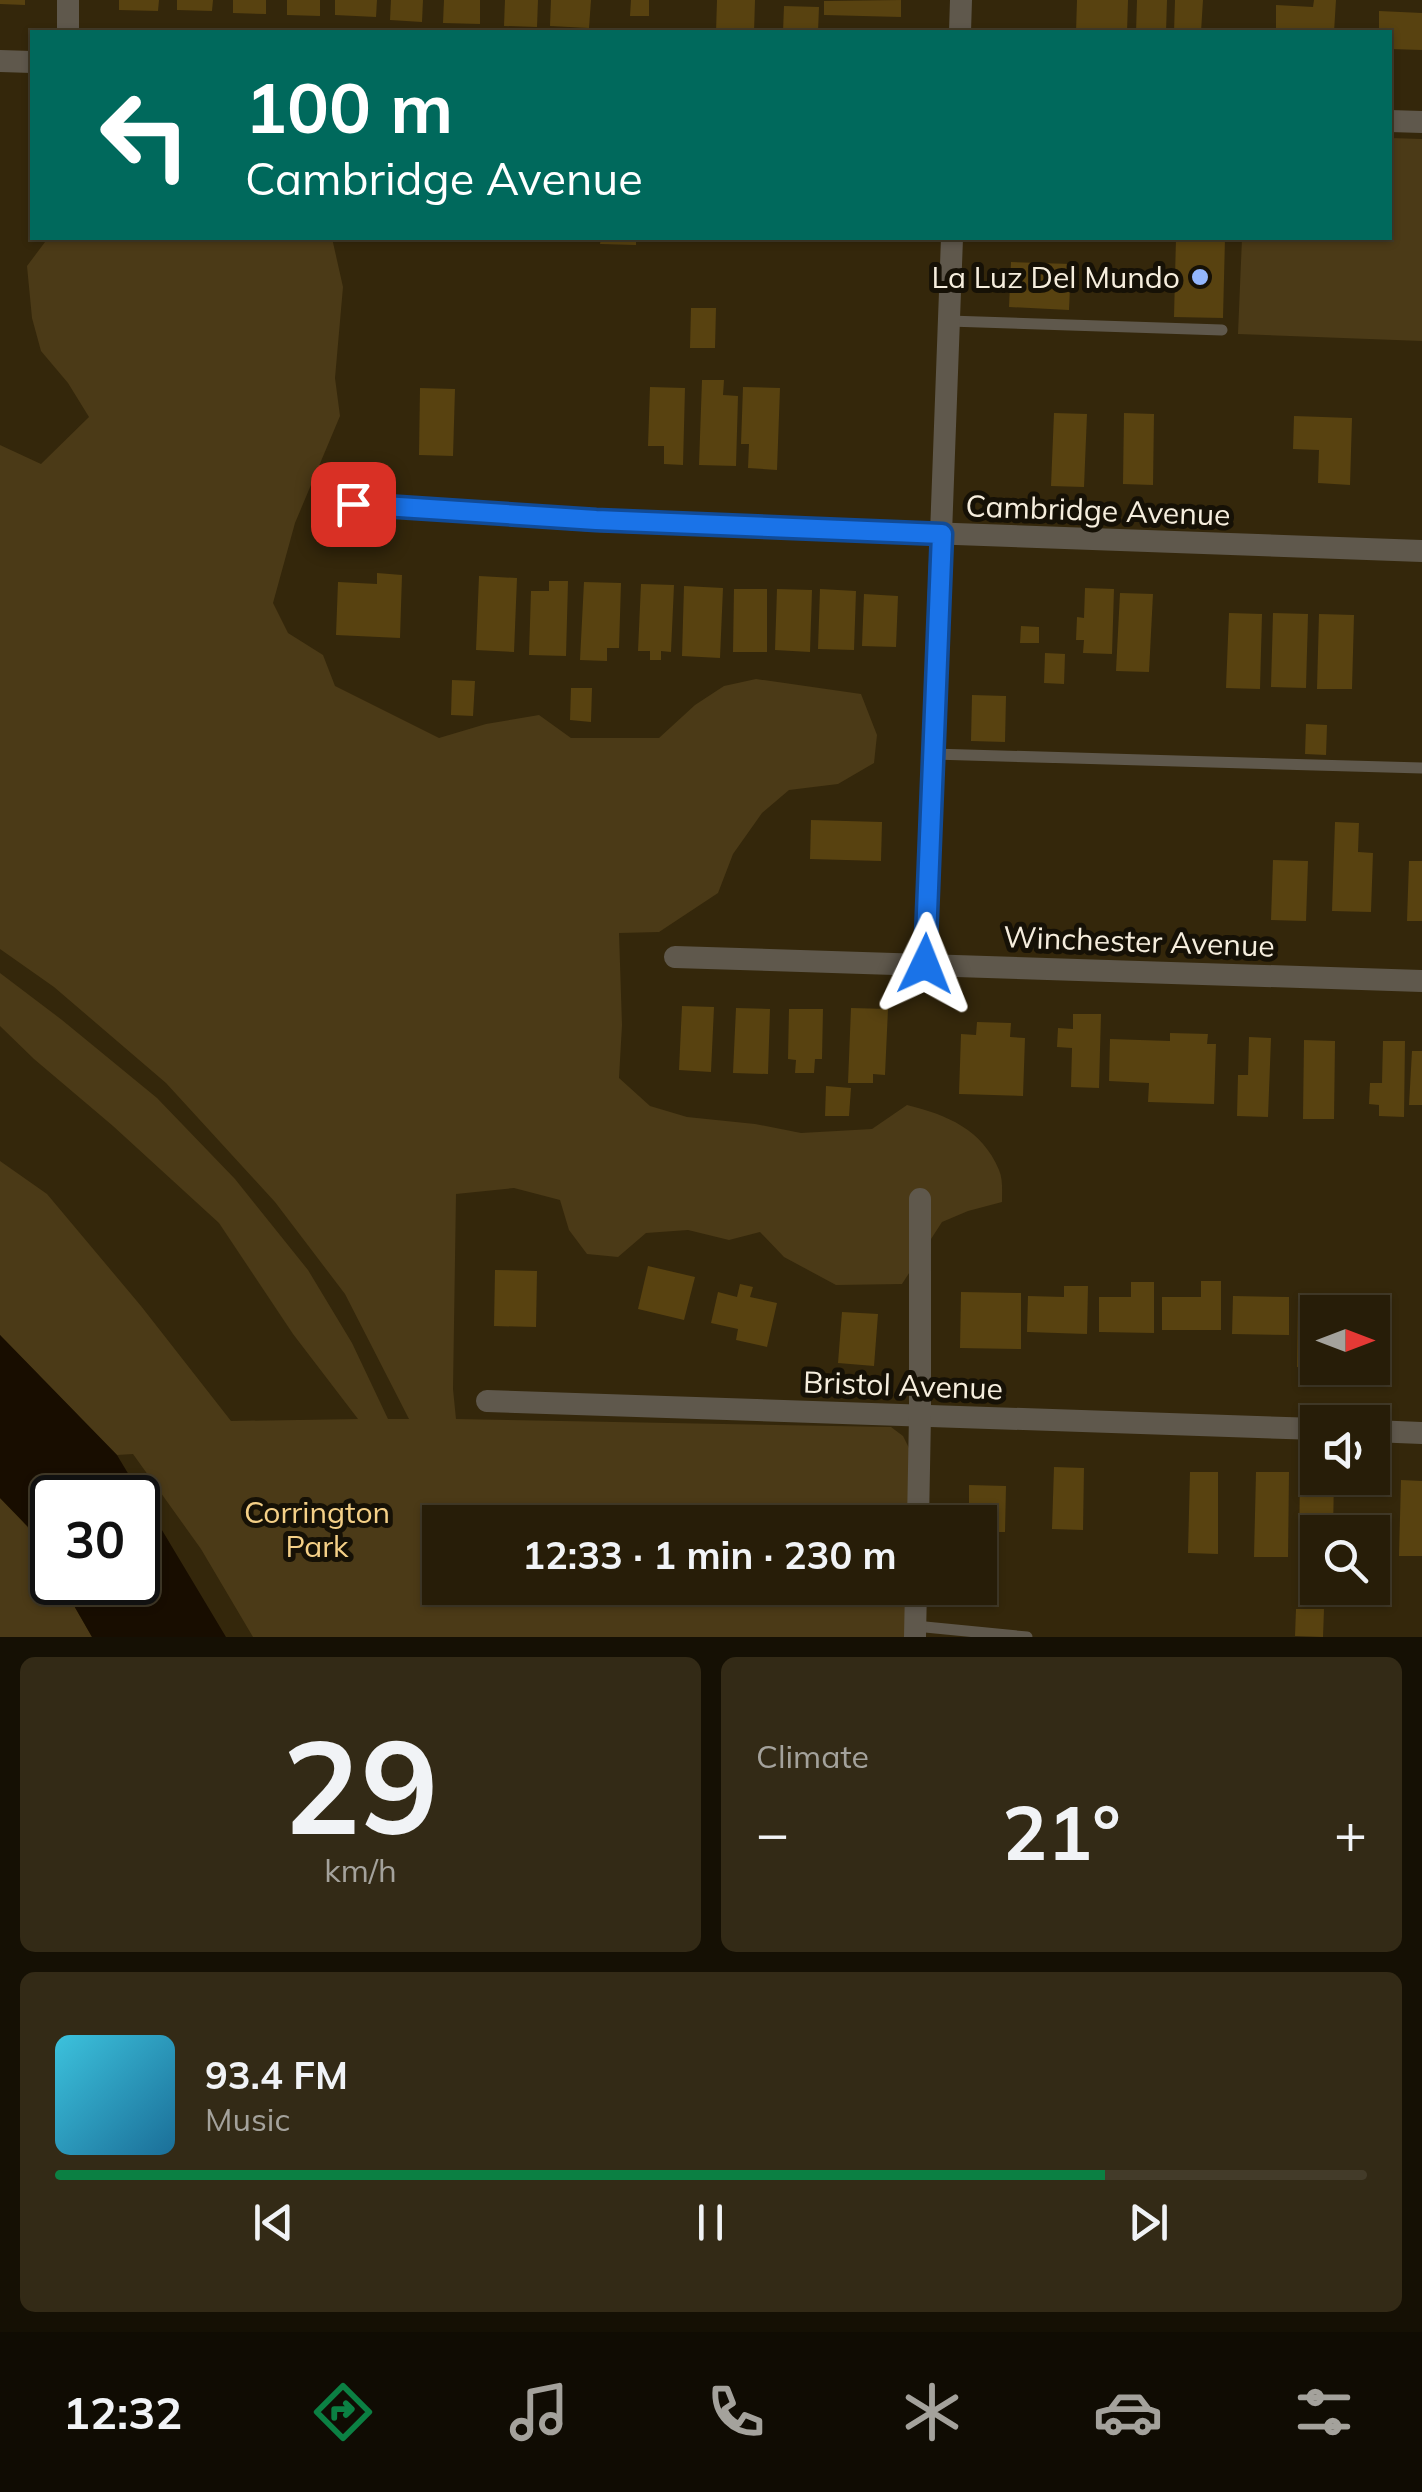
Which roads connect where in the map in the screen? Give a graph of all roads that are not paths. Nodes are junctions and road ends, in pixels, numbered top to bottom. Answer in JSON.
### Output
{"nodes":[{"id":1,"x":68,"y":0,"type":"edge"},
{"id":2,"x":961,"y":0,"type":"edge"},
{"id":3,"x":68,"y":30,"type":"edge"},
{"id":4,"x":960,"y":30,"type":"edge"},
{"id":5,"x":0,"y":61,"type":"edge"},
{"id":6,"x":30,"y":62,"type":"edge"},
{"id":7,"x":1392,"y":120,"type":"edge"},
{"id":8,"x":1422,"y":122,"type":"edge"},
{"id":9,"x":952,"y":240,"type":"edge"},
{"id":10,"x":949,"y":321,"type":"junction"},
{"id":11,"x":1222,"y":330,"type":"dead end"},
{"id":12,"x":353,"y":504,"type":"dead end"},
{"id":13,"x":942,"y":534,"type":"junction"},
{"id":14,"x":1422,"y":551,"type":"edge"},
{"id":15,"x":933,"y":754,"type":"junction"},
{"id":16,"x":1422,"y":768,"type":"edge"},
{"id":17,"x":675,"y":957,"type":"dead end"},
{"id":18,"x":925,"y":964,"type":"junction"},
{"id":19,"x":1422,"y":982,"type":"edge"},
{"id":20,"x":920,"y":1199,"type":"dead end"},
{"id":21,"x":487,"y":1401,"type":"dead end"},
{"id":22,"x":920,"y":1415,"type":"junction"},
{"id":23,"x":1300,"y":1429,"type":"edge"},
{"id":24,"x":1390,"y":1432,"type":"edge"},
{"id":25,"x":1422,"y":1433,"type":"edge"},
{"id":26,"x":918,"y":1505,"type":"edge"},
{"id":27,"x":916,"y":1605,"type":"edge"},
{"id":28,"x":915,"y":1631,"type":"edge"},
{"id":29,"x":1026,"y":1637,"type":"edge"}],
"edges":[{"from":1,"to":3,"type":"street"},
{"from":2,"to":4,"type":"street"},
{"from":5,"to":6,"type":"street"},
{"from":7,"to":8,"type":"street"},
{"from":9,"to":10,"type":"street"},
{"from":10,"to":11,"type":"lane"},
{"from":10,"to":13,"type":"street"},
{"from":12,"to":13,"type":"street","name":"Cambridge Avenue"},
{"from":13,"to":14,"type":"street","name":"Cambridge Avenue"},
{"from":13,"to":15,"type":"street"},
{"from":15,"to":16,"type":"lane"},
{"from":15,"to":18,"type":"street"},
{"from":17,"to":18,"type":"street","name":"Winchester Avenue"},
{"from":18,"to":19,"type":"street","name":"Winchester Avenue"},
{"from":20,"to":22,"type":"street"},
{"from":21,"to":22,"type":"street","name":"Bristol Avenue"},
{"from":22,"to":23,"type":"street","name":"Bristol Avenue"},
{"from":22,"to":26,"type":"street"},
{"from":24,"to":25,"type":"street"},
{"from":27,"to":28,"type":"street"},
{"from":28,"to":29,"type":"lane"}]}
